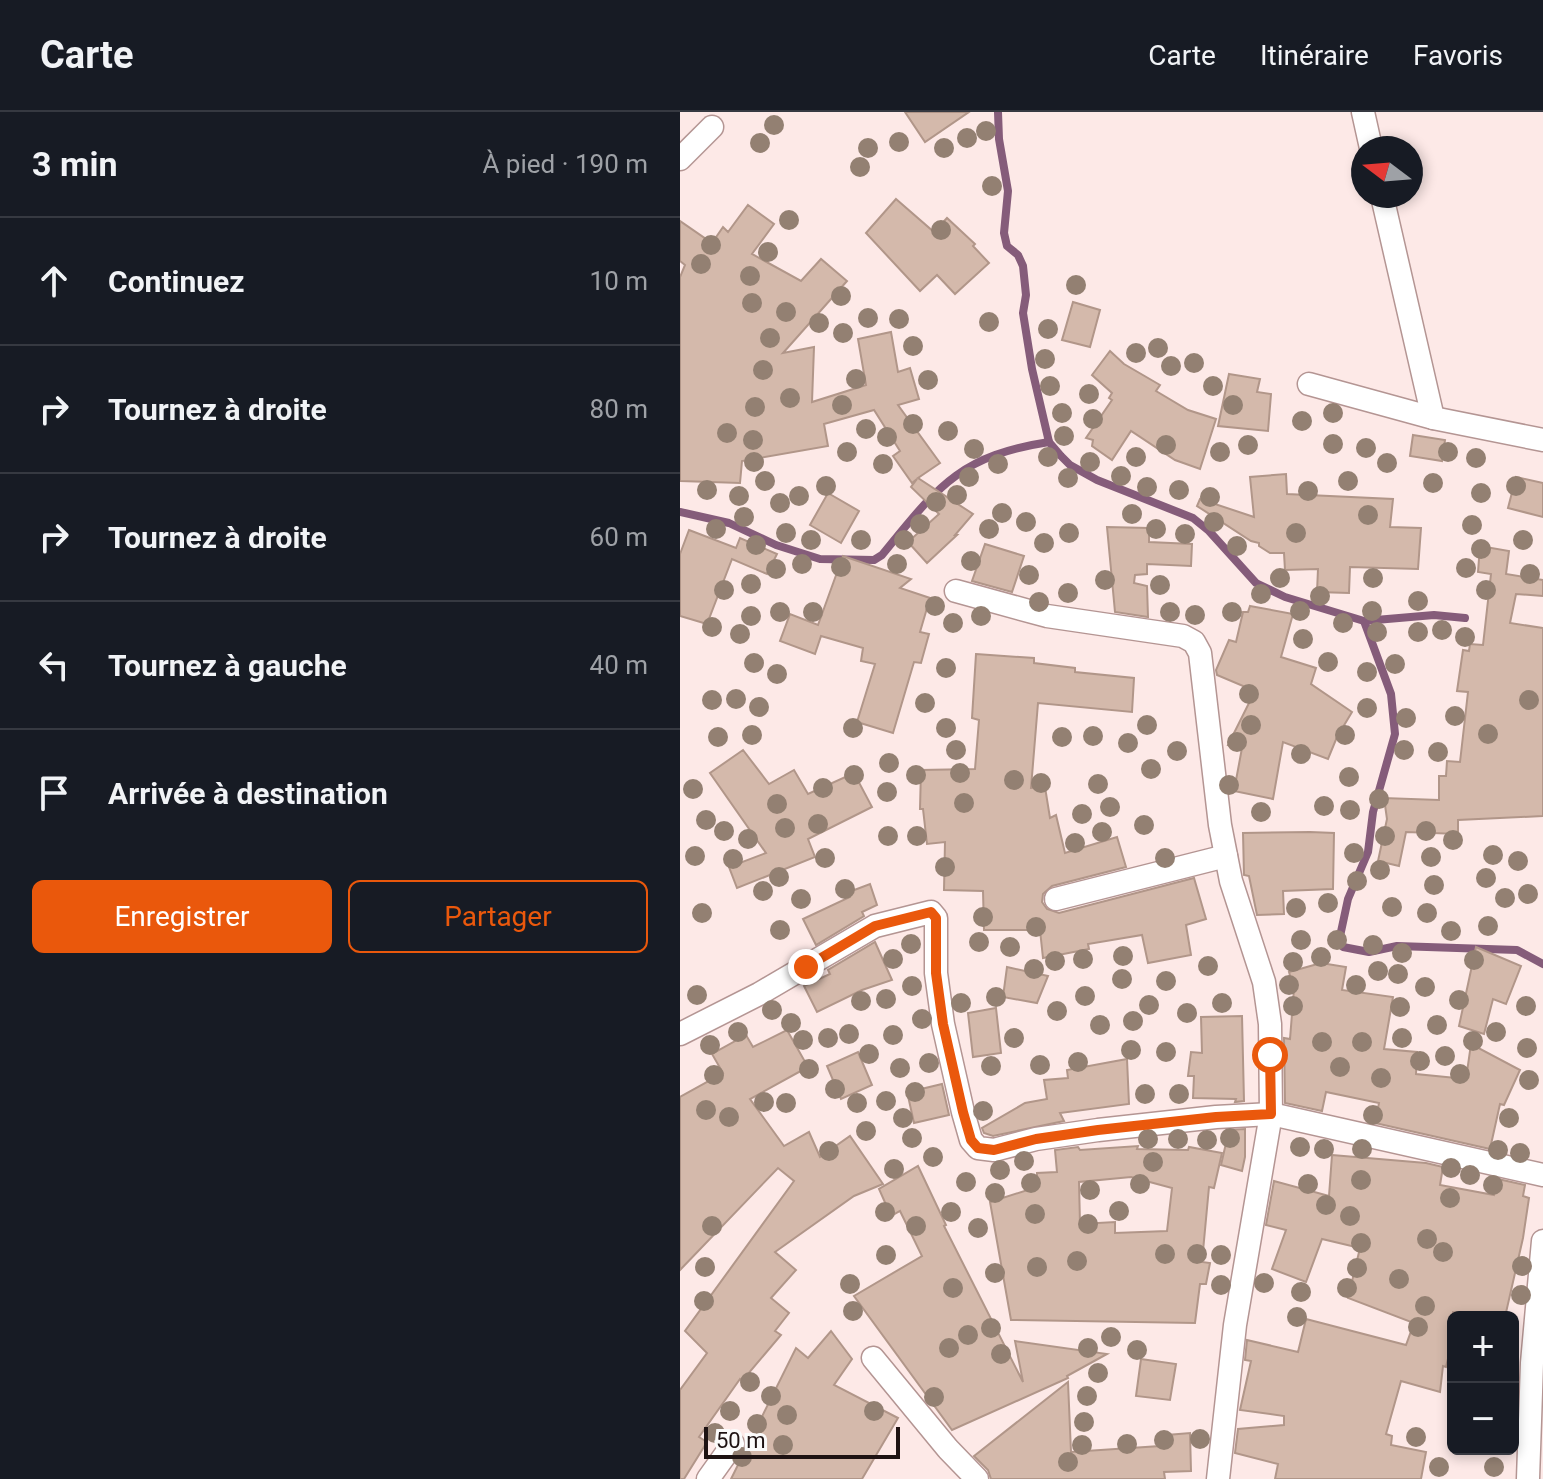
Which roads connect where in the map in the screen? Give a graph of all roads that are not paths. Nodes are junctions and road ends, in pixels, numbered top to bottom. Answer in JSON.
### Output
{"nodes":[{"id":1,"x":1363,"y":112,"type":"edge"},
{"id":2,"x":712,"y":127,"type":"dead end"},
{"id":3,"x":1368,"y":136,"type":"edge"},
{"id":4,"x":680,"y":159,"type":"edge"},
{"id":5,"x":1385,"y":208,"type":"edge"},
{"id":6,"x":1309,"y":384,"type":"dead end"},
{"id":7,"x":1433,"y":418,"type":"junction"},
{"id":8,"x":1543,"y":440,"type":"edge"},
{"id":9,"x":956,"y":591,"type":"dead end"},
{"id":10,"x":1226,"y":856,"type":"junction"},
{"id":11,"x":1056,"y":899,"type":"dead end"},
{"id":12,"x":680,"y":1034,"type":"edge"},
{"id":13,"x":1271,"y":1114,"type":"junction"},
{"id":14,"x":1543,"y":1175,"type":"edge"},
{"id":15,"x":1543,"y":1241,"type":"edge"},
{"id":16,"x":873,"y":1358,"type":"dead end"},
{"id":17,"x":1536,"y":1427,"type":"edge"},
{"id":18,"x":733,"y":1444,"type":"dead end"},
{"id":19,"x":708,"y":1479,"type":"edge"},
{"id":20,"x":977,"y":1479,"type":"edge"},
{"id":21,"x":1218,"y":1479,"type":"edge"},
{"id":22,"x":1528,"y":1479,"type":"edge"}],
"edges":[{"from":1,"to":3,"type":"street"},
{"from":2,"to":4,"type":"street"},
{"from":5,"to":7,"type":"street"},
{"from":6,"to":7,"type":"street"},
{"from":7,"to":8,"type":"street"},
{"from":9,"to":10,"type":"street"},
{"from":10,"to":11,"type":"street"},
{"from":10,"to":13,"type":"street"},
{"from":12,"to":13,"type":"street"},
{"from":13,"to":14,"type":"street"},
{"from":13,"to":21,"type":"street"},
{"from":15,"to":17,"type":"street"},
{"from":16,"to":20,"type":"street"},
{"from":17,"to":22,"type":"street"},
{"from":18,"to":19,"type":"street"}]}
